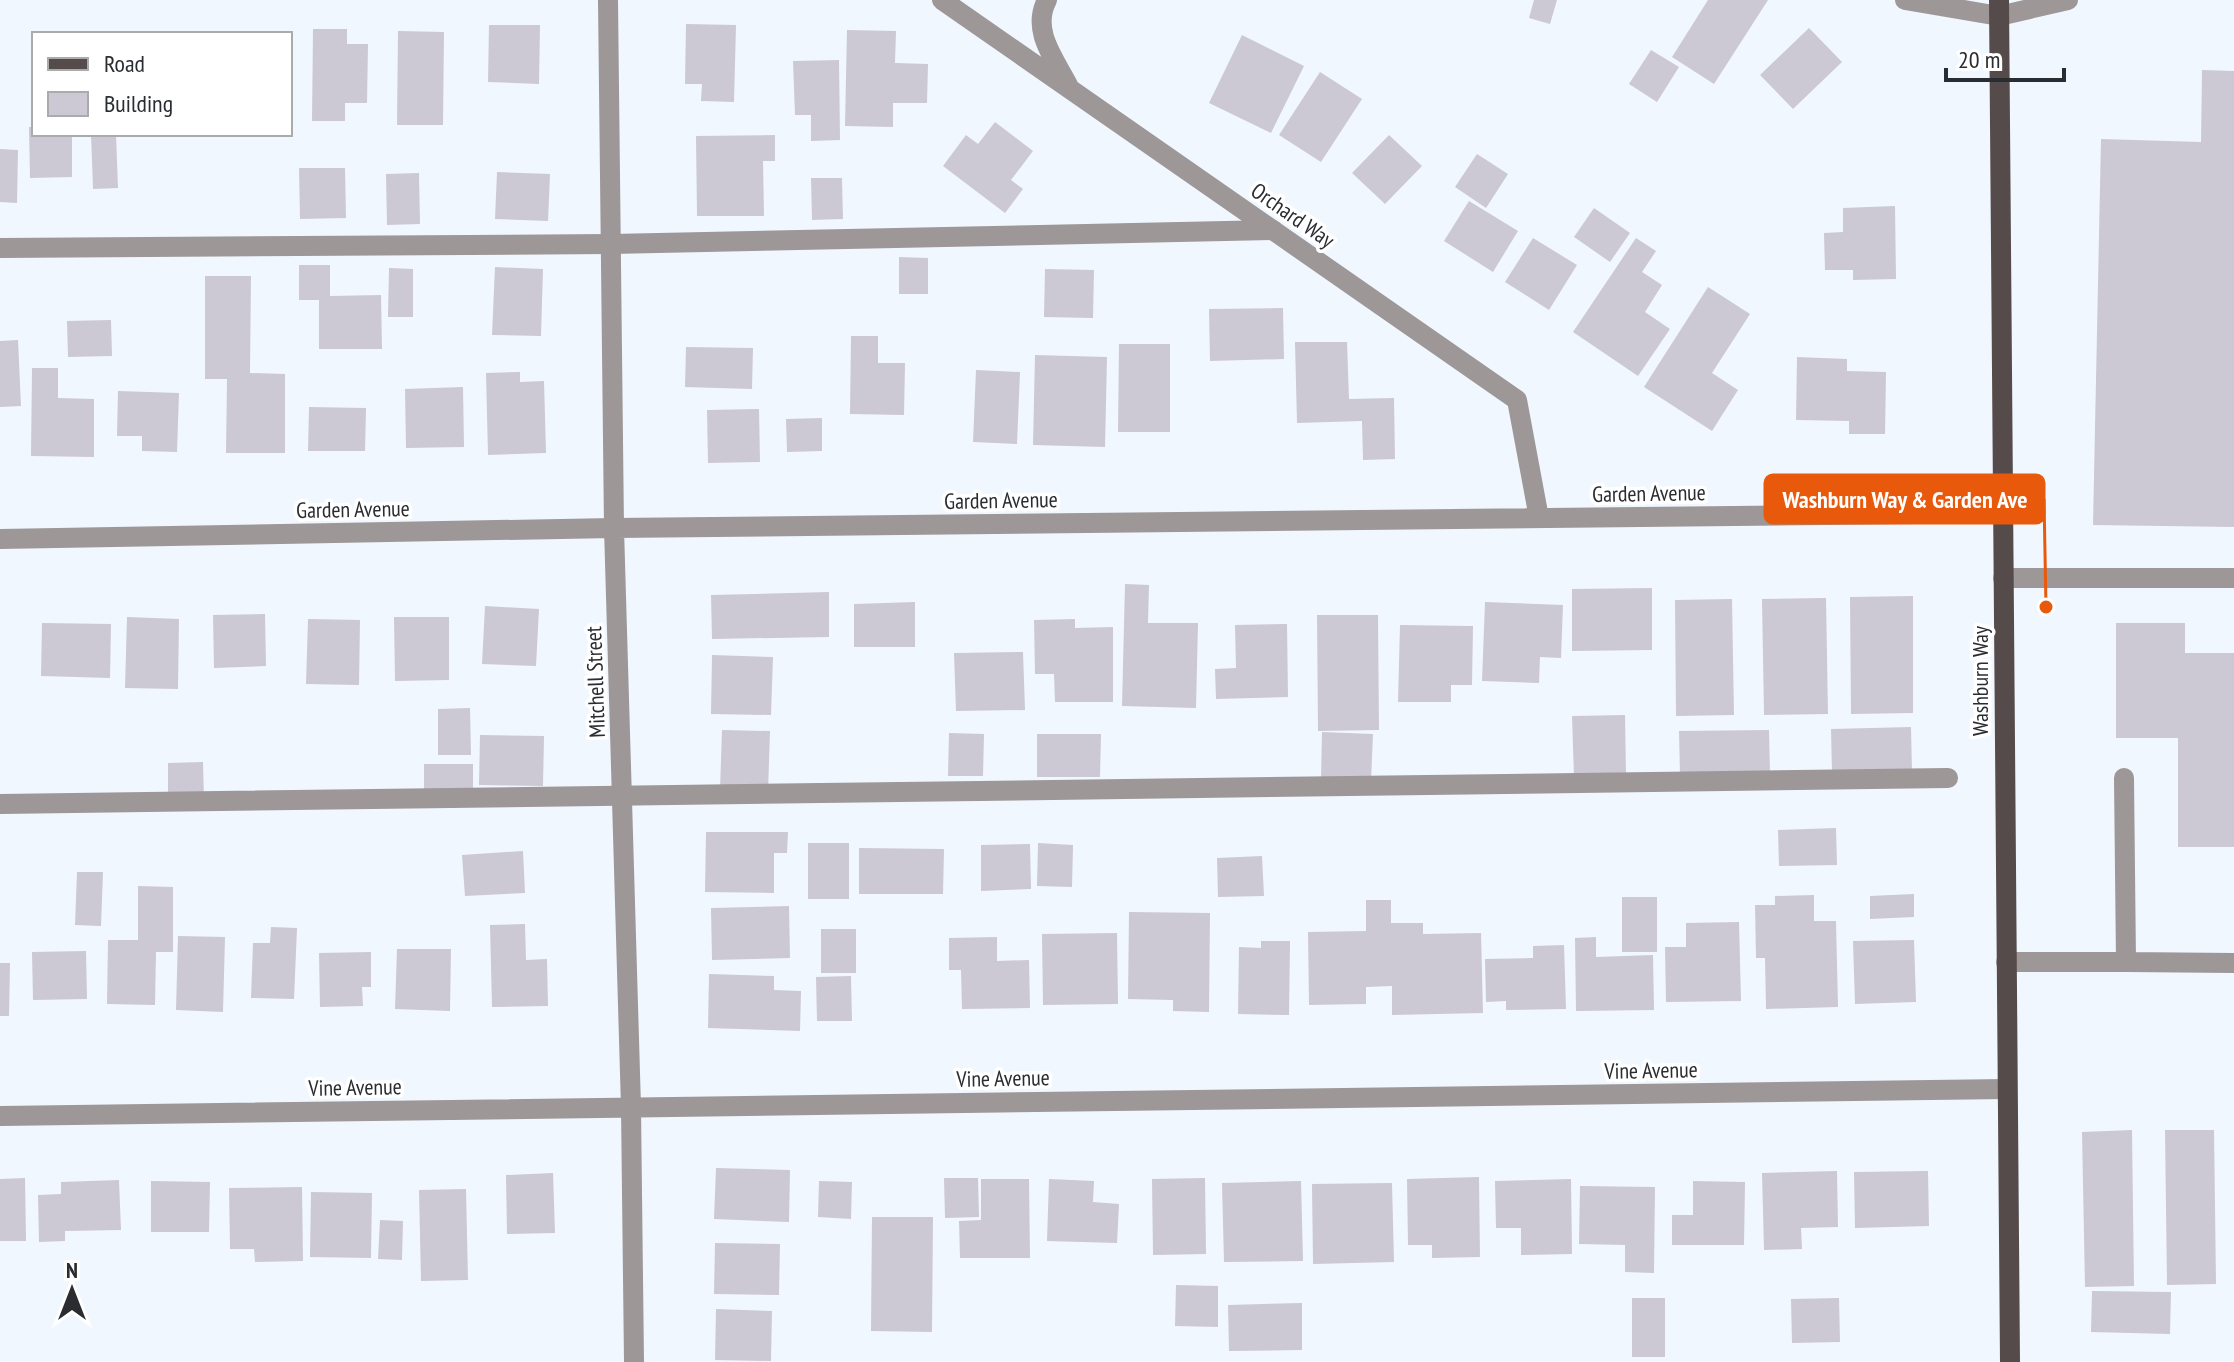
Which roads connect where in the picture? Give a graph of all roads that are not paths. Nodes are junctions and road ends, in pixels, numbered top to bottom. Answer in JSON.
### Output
{"nodes":[{"id":1,"x":608,"y":0,"type":"edge"},
{"id":2,"x":942,"y":0,"type":"edge"},
{"id":3,"x":1047,"y":0,"type":"edge"},
{"id":4,"x":1905,"y":0,"type":"edge"},
{"id":5,"x":2068,"y":0,"type":"edge"},
{"id":6,"x":1999,"y":8,"type":"edge"},
{"id":7,"x":1070,"y":88,"type":"junction"},
{"id":8,"x":1273,"y":230,"type":"junction"},
{"id":9,"x":611,"y":244,"type":"junction"},
{"id":10,"x":0,"y":248,"type":"edge"},
{"id":11,"x":2003,"y":513,"type":"junction"},
{"id":12,"x":1539,"y":518,"type":"junction"},
{"id":13,"x":614,"y":528,"type":"junction"},
{"id":14,"x":0,"y":539,"type":"edge"},
{"id":15,"x":2003,"y":578,"type":"junction"},
{"id":16,"x":2234,"y":578,"type":"edge"},
{"id":17,"x":1948,"y":778,"type":"dead end"},
{"id":18,"x":2124,"y":778,"type":"dead end"},
{"id":19,"x":622,"y":796,"type":"junction"},
{"id":20,"x":0,"y":804,"type":"edge"},
{"id":21,"x":2006,"y":962,"type":"junction"},
{"id":22,"x":2126,"y":962,"type":"junction"},
{"id":23,"x":2234,"y":963,"type":"edge"},
{"id":24,"x":2007,"y":1089,"type":"junction"},
{"id":25,"x":631,"y":1107,"type":"junction"},
{"id":26,"x":0,"y":1116,"type":"edge"},
{"id":27,"x":634,"y":1362,"type":"edge"},
{"id":28,"x":2010,"y":1362,"type":"edge"}],
"edges":[{"from":1,"to":9,"type":"street","name":"Mitchell Street"},
{"from":2,"to":7,"type":"street","name":"Orchard Way"},
{"from":3,"to":7,"type":"street"},
{"from":4,"to":6,"type":"street"},
{"from":5,"to":6,"type":"street"},
{"from":6,"to":11,"type":"main road","name":"Washburn Way"},
{"from":7,"to":8,"type":"street","name":"Orchard Way"},
{"from":8,"to":9,"type":"street"},
{"from":8,"to":12,"type":"street","name":"Orchard Way"},
{"from":9,"to":10,"type":"street"},
{"from":9,"to":13,"type":"street","name":"Mitchell Street"},
{"from":11,"to":12,"type":"street","name":"Garden Avenue"},
{"from":11,"to":15,"type":"main road","name":"Washburn Way"},
{"from":12,"to":13,"type":"street","name":"Garden Avenue"},
{"from":13,"to":14,"type":"street","name":"Garden Avenue"},
{"from":13,"to":19,"type":"street","name":"Mitchell Street"},
{"from":15,"to":16,"type":"street"},
{"from":15,"to":21,"type":"main road","name":"Washburn Way"},
{"from":17,"to":19,"type":"street"},
{"from":18,"to":22,"type":"street"},
{"from":19,"to":20,"type":"street"},
{"from":19,"to":25,"type":"street","name":"Mitchell Street"},
{"from":21,"to":22,"type":"street"},
{"from":21,"to":24,"type":"main road","name":"Washburn Way"},
{"from":22,"to":23,"type":"street"},
{"from":24,"to":25,"type":"street","name":"Vine Avenue"},
{"from":24,"to":28,"type":"main road","name":"Washburn Way"},
{"from":25,"to":26,"type":"street","name":"Vine Avenue"},
{"from":25,"to":27,"type":"street","name":"Mitchell Street"}]}
